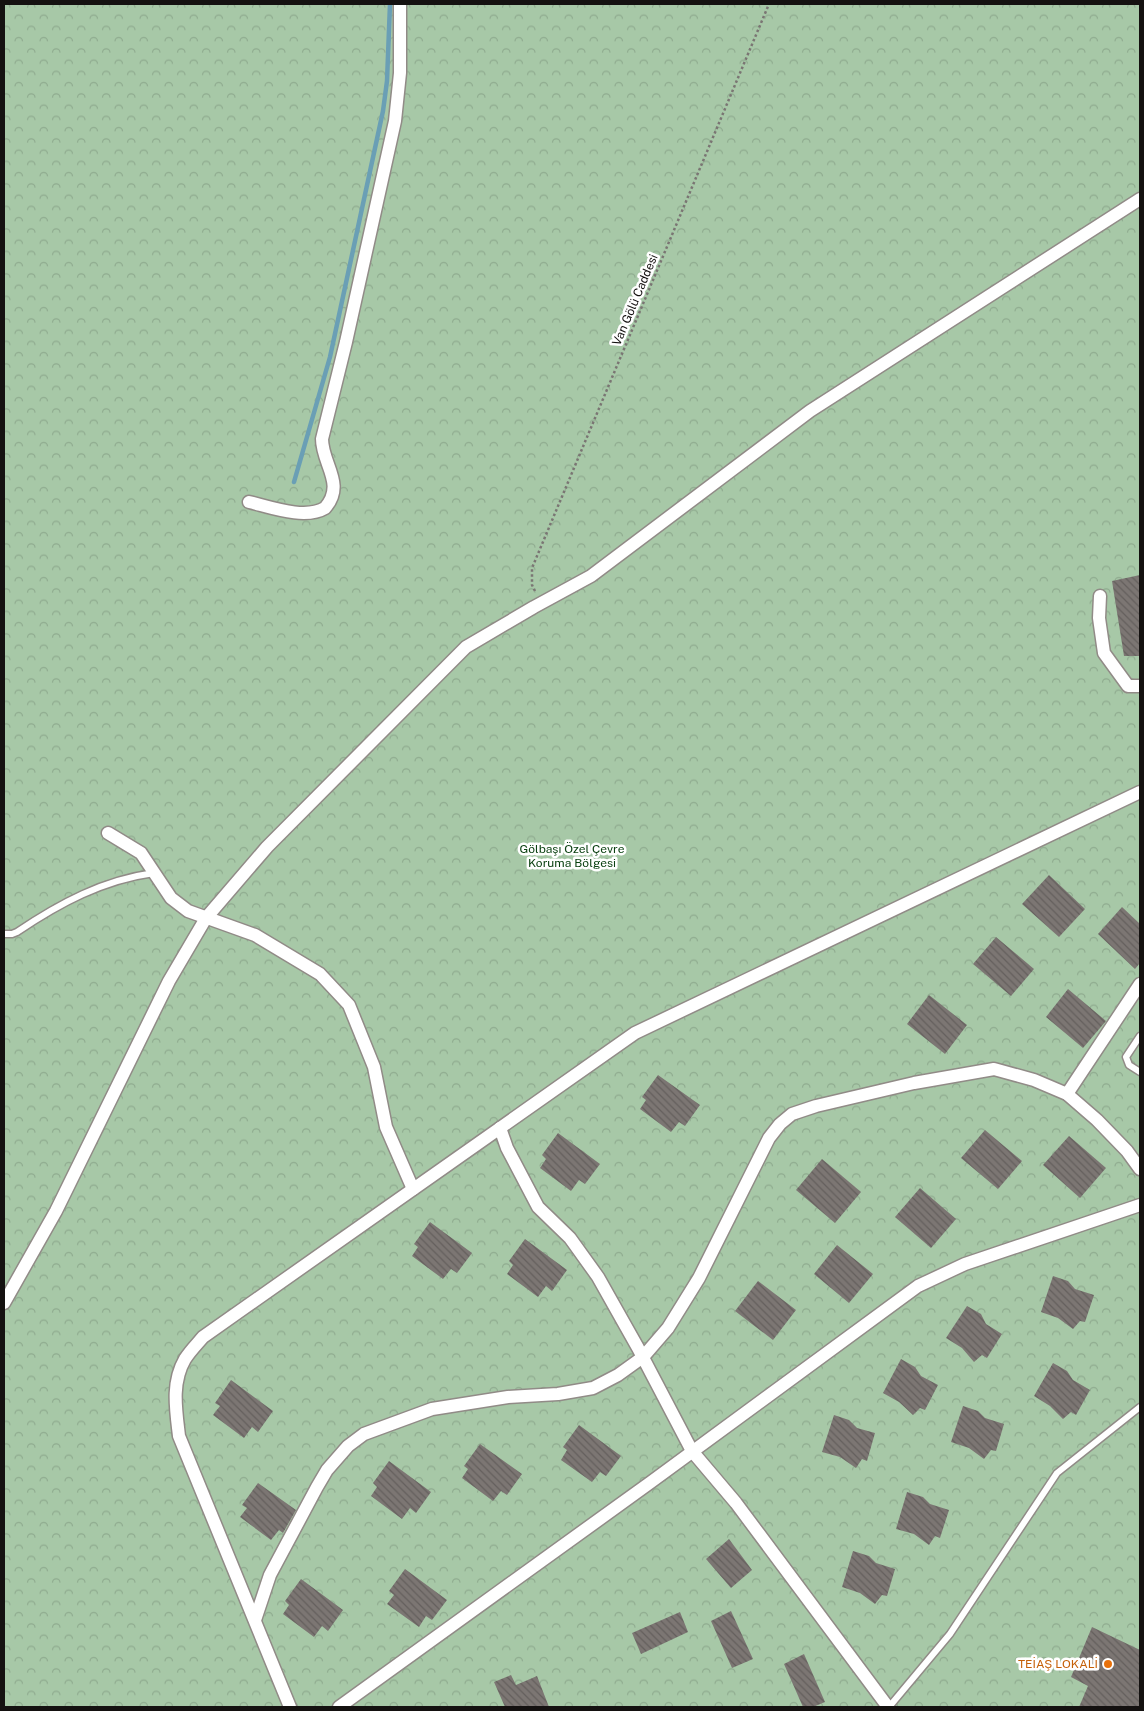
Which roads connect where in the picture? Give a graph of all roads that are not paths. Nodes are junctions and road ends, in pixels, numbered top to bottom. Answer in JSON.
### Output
{"nodes":[{"id":1,"x":400,"y":4,"type":"edge"},
{"id":2,"x":1140,"y":199,"type":"edge"},
{"id":3,"x":248,"y":502,"type":"dead end"},
{"id":4,"x":1100,"y":596,"type":"dead end"},
{"id":5,"x":1140,"y":686,"type":"edge"},
{"id":6,"x":1140,"y":792,"type":"edge"},
{"id":7,"x":108,"y":833,"type":"dead end"},
{"id":8,"x":154,"y":873,"type":"junction"},
{"id":9,"x":206,"y":918,"type":"junction"},
{"id":10,"x":4,"y":934,"type":"edge"},
{"id":11,"x":1140,"y":984,"type":"edge"},
{"id":12,"x":1140,"y":1036,"type":"edge"},
{"id":13,"x":1140,"y":1072,"type":"edge"},
{"id":14,"x":1067,"y":1094,"type":"junction"},
{"id":15,"x":500,"y":1128,"type":"junction"},
{"id":16,"x":1140,"y":1169,"type":"edge"},
{"id":17,"x":414,"y":1189,"type":"junction"},
{"id":18,"x":1140,"y":1204,"type":"edge"},
{"id":19,"x":4,"y":1303,"type":"edge"},
{"id":20,"x":643,"y":1357,"type":"junction"},
{"id":21,"x":1140,"y":1407,"type":"edge"},
{"id":22,"x":692,"y":1451,"type":"junction"},
{"id":23,"x":255,"y":1620,"type":"junction"},
{"id":24,"x":290,"y":1707,"type":"edge"},
{"id":25,"x":339,"y":1707,"type":"edge"},
{"id":26,"x":888,"y":1707,"type":"edge"}],
"edges":[{"from":1,"to":3,"type":"street"},
{"from":2,"to":9,"type":"street"},
{"from":4,"to":5,"type":"street"},
{"from":6,"to":15,"type":"street"},
{"from":7,"to":8,"type":"street"},
{"from":8,"to":9,"type":"street"},
{"from":8,"to":10,"type":"lane"},
{"from":9,"to":17,"type":"street"},
{"from":9,"to":19,"type":"street"},
{"from":11,"to":14,"type":"street"},
{"from":12,"to":13,"type":"lane"},
{"from":14,"to":16,"type":"street"},
{"from":14,"to":20,"type":"street"},
{"from":15,"to":17,"type":"street"},
{"from":15,"to":20,"type":"street"},
{"from":17,"to":23,"type":"street"},
{"from":18,"to":22,"type":"street"},
{"from":20,"to":22,"type":"street"},
{"from":20,"to":23,"type":"street"},
{"from":21,"to":26,"type":"lane"},
{"from":22,"to":25,"type":"street"},
{"from":22,"to":26,"type":"street"},
{"from":23,"to":24,"type":"street"}]}
